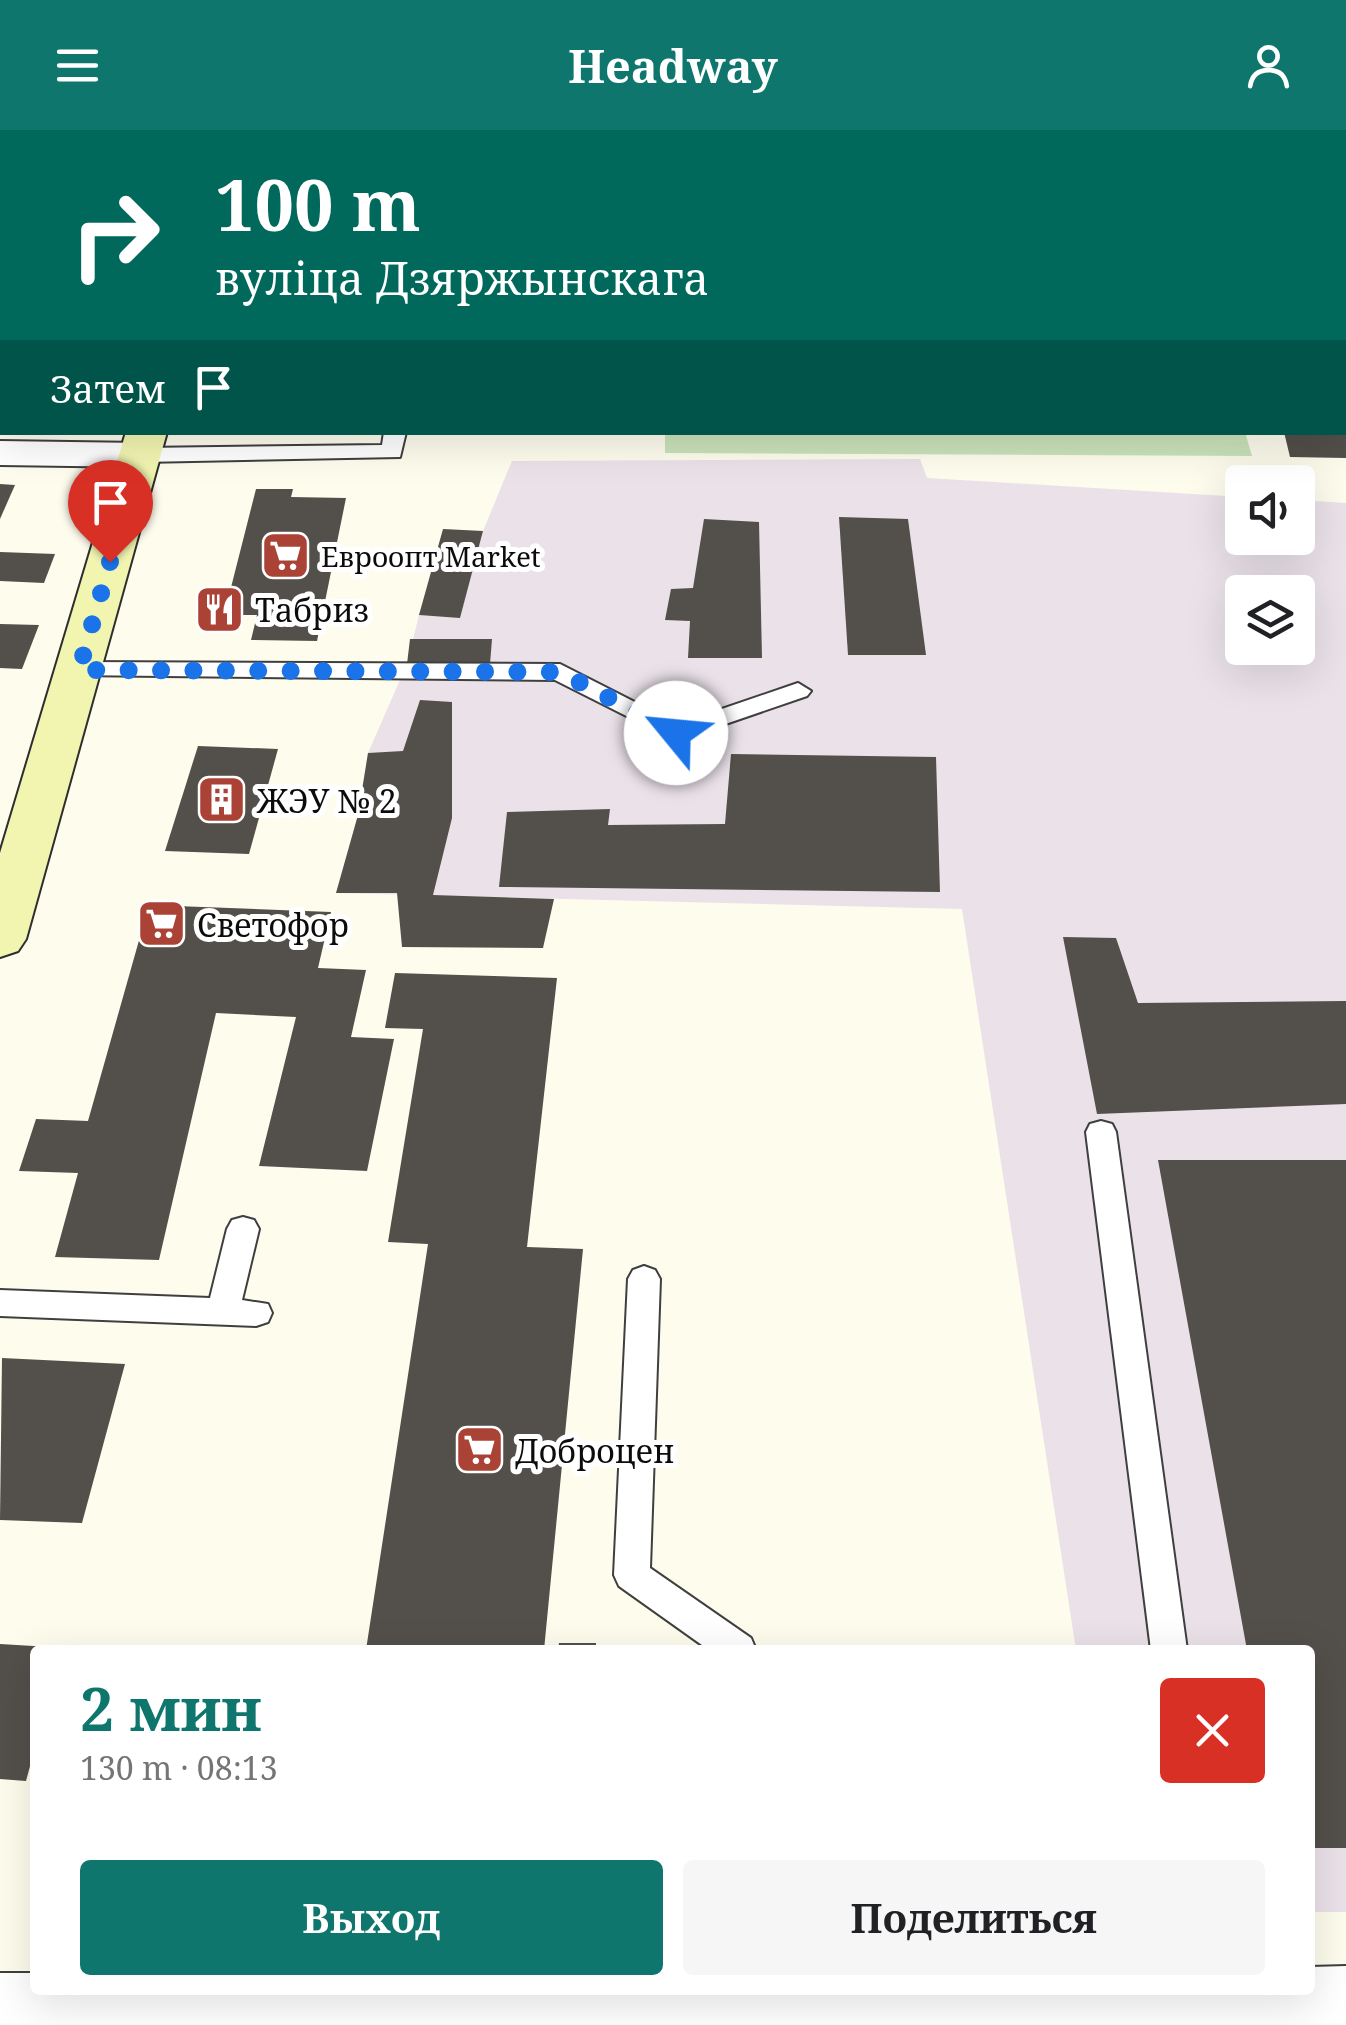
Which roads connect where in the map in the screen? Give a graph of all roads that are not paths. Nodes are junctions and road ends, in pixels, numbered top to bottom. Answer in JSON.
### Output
{"nodes":[{"id":1,"x":395,"y":435,"type":"edge"},
{"id":2,"x":144,"y":444,"type":"edge"},
{"id":3,"x":0,"y":453,"type":"edge"},
{"id":4,"x":79,"y":670,"type":"junction"},
{"id":5,"x":798,"y":691,"type":"dead end"},
{"id":6,"x":0,"y":940,"type":"edge"},
{"id":7,"x":1101,"y":1132,"type":"dead end"},
{"id":8,"x":242,"y":1229,"type":"dead end"},
{"id":9,"x":644,"y":1279,"type":"dead end"},
{"id":10,"x":0,"y":1303,"type":"edge"},
{"id":11,"x":731,"y":1645,"type":"edge"},
{"id":12,"x":1169,"y":1645,"type":"edge"},
{"id":13,"x":1215,"y":1997,"type":"edge"},
{"id":14,"x":861,"y":2000,"type":"edge"},
{"id":15,"x":1346,"y":2003,"type":"edge"},
{"id":16,"x":0,"y":2010,"type":"edge"},
{"id":17,"x":491,"y":2018,"type":"edge"}],
"edges":[{"from":1,"to":2,"type":"lane"},
{"from":2,"to":3,"type":"street"},
{"from":2,"to":4,"type":"street"},
{"from":4,"to":5,"type":"lane"},
{"from":4,"to":6,"type":"street"},
{"from":7,"to":12,"type":"lane"},
{"from":8,"to":10,"type":"lane"},
{"from":9,"to":11,"type":"lane"},
{"from":13,"to":14,"type":"street"},
{"from":13,"to":15,"type":"street"},
{"from":14,"to":17,"type":"street"},
{"from":16,"to":17,"type":"street"}]}
